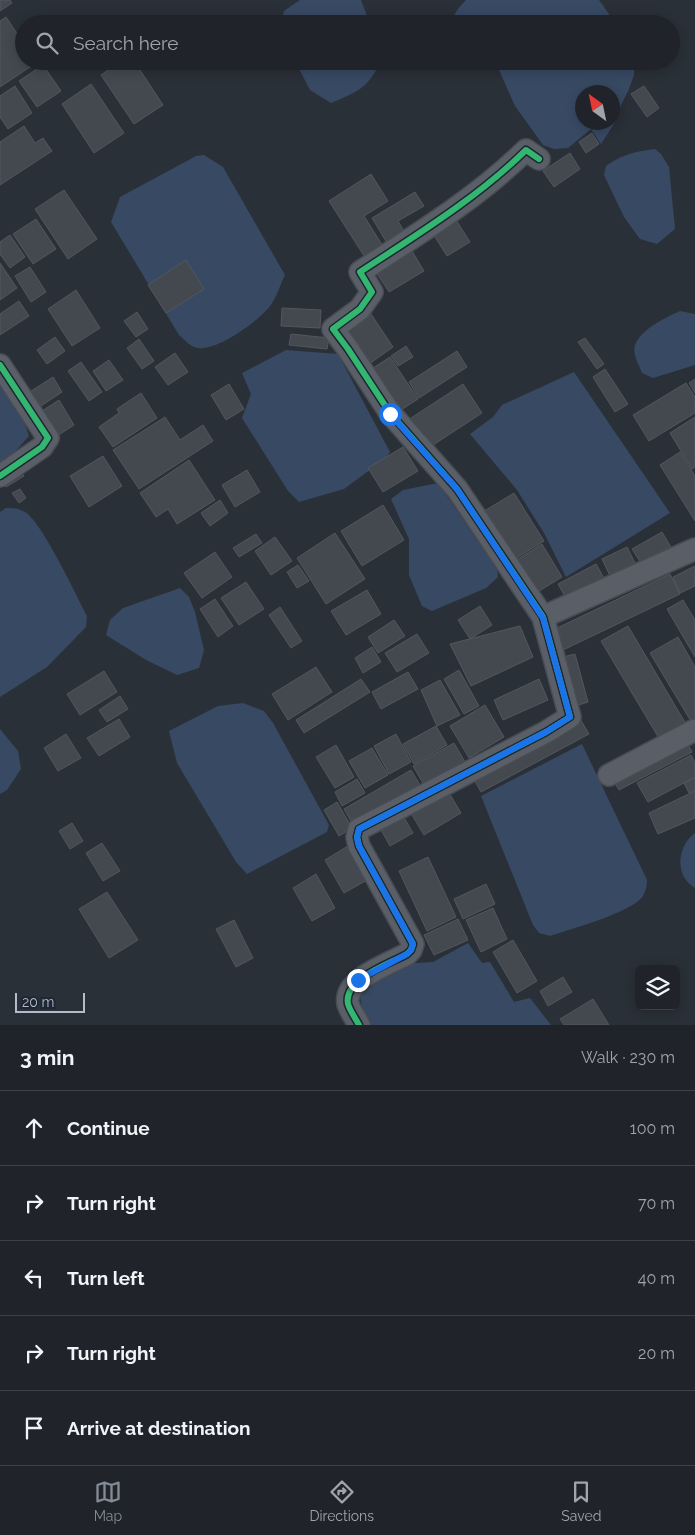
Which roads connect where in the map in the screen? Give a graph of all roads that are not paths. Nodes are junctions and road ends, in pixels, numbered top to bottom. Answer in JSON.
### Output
{"nodes":[{"id":1,"x":539,"y":159,"type":"dead end"},
{"id":2,"x":0,"y":365,"type":"edge"},
{"id":3,"x":0,"y":476,"type":"edge"},
{"id":4,"x":695,"y":549,"type":"edge"},
{"id":5,"x":543,"y":618,"type":"junction"},
{"id":6,"x":695,"y":730,"type":"edge"},
{"id":7,"x":609,"y":775,"type":"dead end"},
{"id":8,"x":359,"y":1025,"type":"edge"}],
"edges":[{"from":1,"to":5,"type":"street"},
{"from":2,"to":3,"type":"street"},
{"from":4,"to":5,"type":"street"},
{"from":5,"to":8,"type":"street"},
{"from":6,"to":7,"type":"street"}]}
